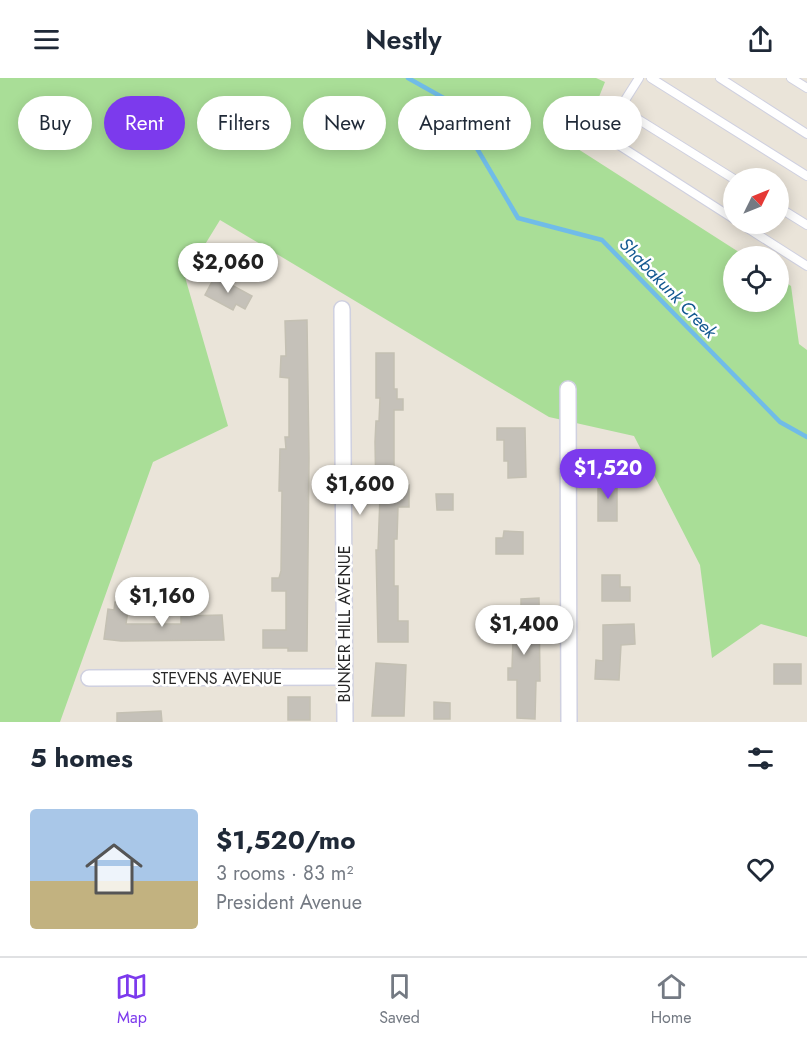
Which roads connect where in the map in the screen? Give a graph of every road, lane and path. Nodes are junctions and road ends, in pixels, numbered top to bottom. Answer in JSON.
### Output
{"nodes":[{"id":1,"x":639,"y":78,"type":"edge"},
{"id":2,"x":651,"y":78,"type":"edge"},
{"id":3,"x":720,"y":78,"type":"edge"},
{"id":4,"x":791,"y":78,"type":"edge"},
{"id":5,"x":807,"y":88,"type":"edge"},
{"id":6,"x":628,"y":96,"type":"edge"},
{"id":7,"x":642,"y":122,"type":"edge"},
{"id":8,"x":807,"y":134,"type":"edge"},
{"id":9,"x":626,"y":150,"type":"edge"},
{"id":10,"x":723,"y":172,"type":"edge"},
{"id":11,"x":807,"y":176,"type":"edge"},
{"id":12,"x":723,"y":212,"type":"edge"},
{"id":13,"x":789,"y":214,"type":"edge"},
{"id":14,"x":807,"y":225,"type":"edge"},
{"id":15,"x":757,"y":234,"type":"edge"},
{"id":16,"x":807,"y":266,"type":"edge"},
{"id":17,"x":342,"y":309,"type":"dead end"},
{"id":18,"x":568,"y":389,"type":"dead end"},
{"id":19,"x":344,"y":677,"type":"junction"},
{"id":20,"x":89,"y":678,"type":"dead end"},
{"id":21,"x":345,"y":722,"type":"edge"},
{"id":22,"x":569,"y":722,"type":"edge"}],
"edges":[{"from":1,"to":6,"type":"lane"},
{"from":2,"to":11,"type":"lane"},
{"from":3,"to":8,"type":"lane"},
{"from":4,"to":5,"type":"lane"},
{"from":7,"to":10,"type":"lane"},
{"from":9,"to":12,"type":"lane"},
{"from":13,"to":14,"type":"lane"},
{"from":15,"to":16,"type":"lane"},
{"from":17,"to":19,"type":"street","name":"BUNKER HILL AVENUE"},
{"from":18,"to":22,"type":"street"},
{"from":19,"to":20,"type":"street","name":"STEVENS AVENUE"},
{"from":19,"to":21,"type":"street","name":"BUNKER HILL AVENUE"}]}
